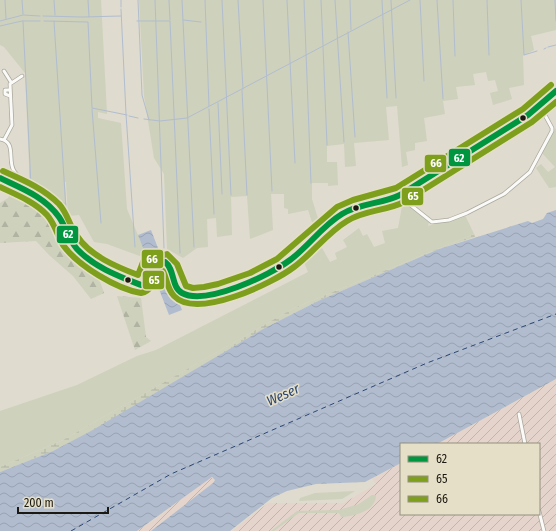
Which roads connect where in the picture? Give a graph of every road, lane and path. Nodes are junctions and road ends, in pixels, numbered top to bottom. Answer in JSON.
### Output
{"nodes":[{"id":1,"x":4,"y":70,"type":"dead end"},
{"id":2,"x":22,"y":76,"type":"dead end"},
{"id":3,"x":11,"y":82,"type":"junction"},
{"id":4,"x":556,"y":91,"type":"edge"},
{"id":5,"x":540,"y":106,"type":"junction"},
{"id":6,"x":2,"y":139,"type":"edge"},
{"id":7,"x":0,"y":178,"type":"edge"},
{"id":8,"x":26,"y":191,"type":"junction"},
{"id":9,"x":400,"y":195,"type":"junction"},
{"id":10,"x":519,"y":414,"type":"dead end"},
{"id":11,"x":525,"y":443,"type":"edge"},
{"id":12,"x":540,"y":515,"type":"edge"},
{"id":13,"x":544,"y":531,"type":"edge"}],
"edges":[{"from":1,"to":3,"type":"street"},
{"from":2,"to":3,"type":"street"},
{"from":3,"to":6,"type":"street"},
{"from":4,"to":5,"type":"street"},
{"from":5,"to":9,"type":"street"},
{"from":5,"to":9,"type":"street"},
{"from":6,"to":8,"type":"street"},
{"from":7,"to":8,"type":"street"},
{"from":8,"to":9,"type":"street"},
{"from":10,"to":11,"type":"street"},
{"from":12,"to":13,"type":"street"}]}
